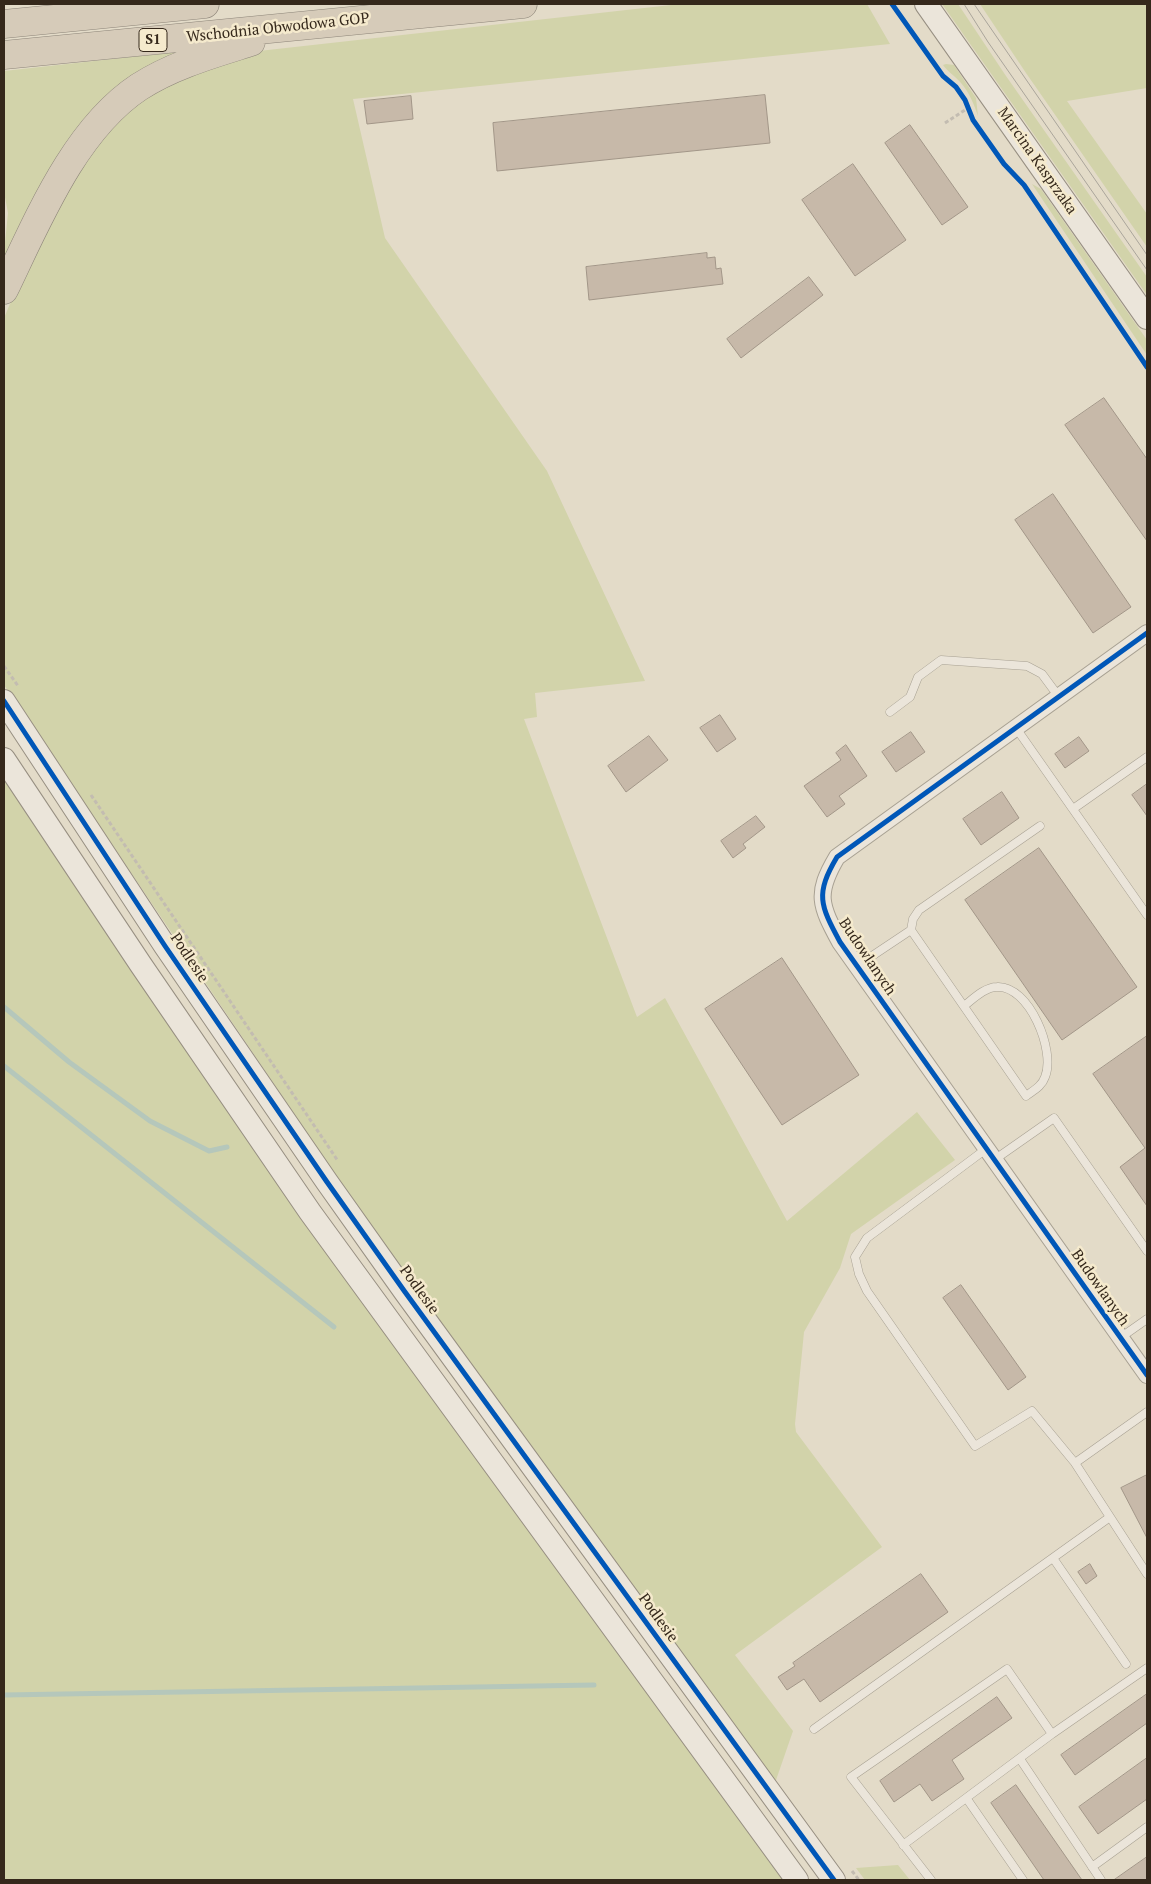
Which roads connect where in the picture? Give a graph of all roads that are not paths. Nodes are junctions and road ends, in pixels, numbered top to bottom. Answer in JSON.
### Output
{"nodes":[{"id":1,"x":204,"y":4,"type":"edge"},
{"id":2,"x":523,"y":4,"type":"edge"},
{"id":3,"x":926,"y":4,"type":"edge"},
{"id":4,"x":4,"y":24,"type":"edge"},
{"id":5,"x":303,"y":25,"type":"junction"},
{"id":6,"x":4,"y":55,"type":"edge"},
{"id":7,"x":4,"y":290,"type":"edge"},
{"id":8,"x":1147,"y":318,"type":"edge"},
{"id":9,"x":1147,"y":633,"type":"edge"},
{"id":10,"x":12,"y":696,"type":"edge"},
{"id":11,"x":1059,"y":697,"type":"junction"},
{"id":12,"x":890,"y":712,"type":"dead end"},
{"id":13,"x":1016,"y":728,"type":"junction"},
{"id":14,"x":1147,"y":756,"type":"edge"},
{"id":15,"x":4,"y":759,"type":"edge"},
{"id":16,"x":1073,"y":809,"type":"junction"},
{"id":17,"x":1040,"y":826,"type":"dead end"},
{"id":18,"x":1147,"y":914,"type":"edge"},
{"id":19,"x":911,"y":930,"type":"junction"},
{"id":20,"x":857,"y":966,"type":"junction"},
{"id":21,"x":964,"y":1006,"type":"junction"},
{"id":22,"x":990,"y":1155,"type":"junction"},
{"id":23,"x":1147,"y":1251,"type":"edge"},
{"id":24,"x":1147,"y":1319,"type":"edge"},
{"id":25,"x":1120,"y":1338,"type":"junction"},
{"id":26,"x":1147,"y":1375,"type":"edge"},
{"id":27,"x":1147,"y":1412,"type":"edge"},
{"id":28,"x":1075,"y":1464,"type":"junction"},
{"id":29,"x":1110,"y":1517,"type":"junction"},
{"id":30,"x":1053,"y":1558,"type":"junction"},
{"id":31,"x":1147,"y":1574,"type":"edge"},
{"id":32,"x":1126,"y":1664,"type":"dead end"},
{"id":33,"x":1147,"y":1668,"type":"edge"},
{"id":34,"x":814,"y":1729,"type":"dead end"},
{"id":35,"x":1052,"y":1734,"type":"junction"},
{"id":36,"x":1020,"y":1759,"type":"junction"},
{"id":37,"x":967,"y":1799,"type":"junction"},
{"id":38,"x":1147,"y":1827,"type":"edge"},
{"id":39,"x":903,"y":1845,"type":"junction"},
{"id":40,"x":1092,"y":1867,"type":"junction"},
{"id":41,"x":841,"y":1872,"type":"edge"},
{"id":42,"x":798,"y":1880,"type":"edge"},
{"id":43,"x":931,"y":1880,"type":"edge"},
{"id":44,"x":1023,"y":1880,"type":"edge"},
{"id":45,"x":1101,"y":1880,"type":"edge"}],
"edges":[{"from":1,"to":4,"type":"highway","number":"S1"},
{"from":2,"to":5,"type":"highway","name":"Wschodnia Obwodowa GOP","number":"S1"},
{"from":3,"to":8,"type":"street","name":"Marcina Kasprzaka"},
{"from":5,"to":6,"type":"highway","name":"Wschodnia Obwodowa GOP","number":"S1"},
{"from":5,"to":7,"type":"highway"},
{"from":9,"to":11,"type":"street","name":"Budowlanych"},
{"from":10,"to":41,"type":"street","name":"Podlesie"},
{"from":11,"to":12,"type":"lane"},
{"from":11,"to":13,"type":"street","name":"Budowlanych"},
{"from":13,"to":16,"type":"lane"},
{"from":13,"to":20,"type":"street","name":"Budowlanych"},
{"from":14,"to":16,"type":"lane"},
{"from":15,"to":42,"type":"street"},
{"from":16,"to":18,"type":"lane"},
{"from":17,"to":19,"type":"lane"},
{"from":19,"to":20,"type":"lane"},
{"from":19,"to":21,"type":"lane"},
{"from":20,"to":22,"type":"street","name":"Budowlanych"},
{"from":21,"to":21,"type":"lane"},
{"from":22,"to":23,"type":"lane"},
{"from":22,"to":25,"type":"street","name":"Budowlanych"},
{"from":22,"to":28,"type":"lane"},
{"from":24,"to":25,"type":"lane"},
{"from":25,"to":26,"type":"street","name":"Budowlanych"},
{"from":27,"to":28,"type":"lane"},
{"from":28,"to":29,"type":"lane"},
{"from":29,"to":30,"type":"lane"},
{"from":29,"to":31,"type":"lane"},
{"from":30,"to":32,"type":"lane"},
{"from":30,"to":34,"type":"lane"},
{"from":33,"to":35,"type":"lane"},
{"from":35,"to":36,"type":"lane"},
{"from":35,"to":39,"type":"lane"},
{"from":36,"to":37,"type":"lane"},
{"from":36,"to":40,"type":"lane"},
{"from":37,"to":39,"type":"lane"},
{"from":37,"to":44,"type":"lane"},
{"from":38,"to":40,"type":"lane"},
{"from":39,"to":43,"type":"lane"},
{"from":40,"to":45,"type":"lane"}]}
